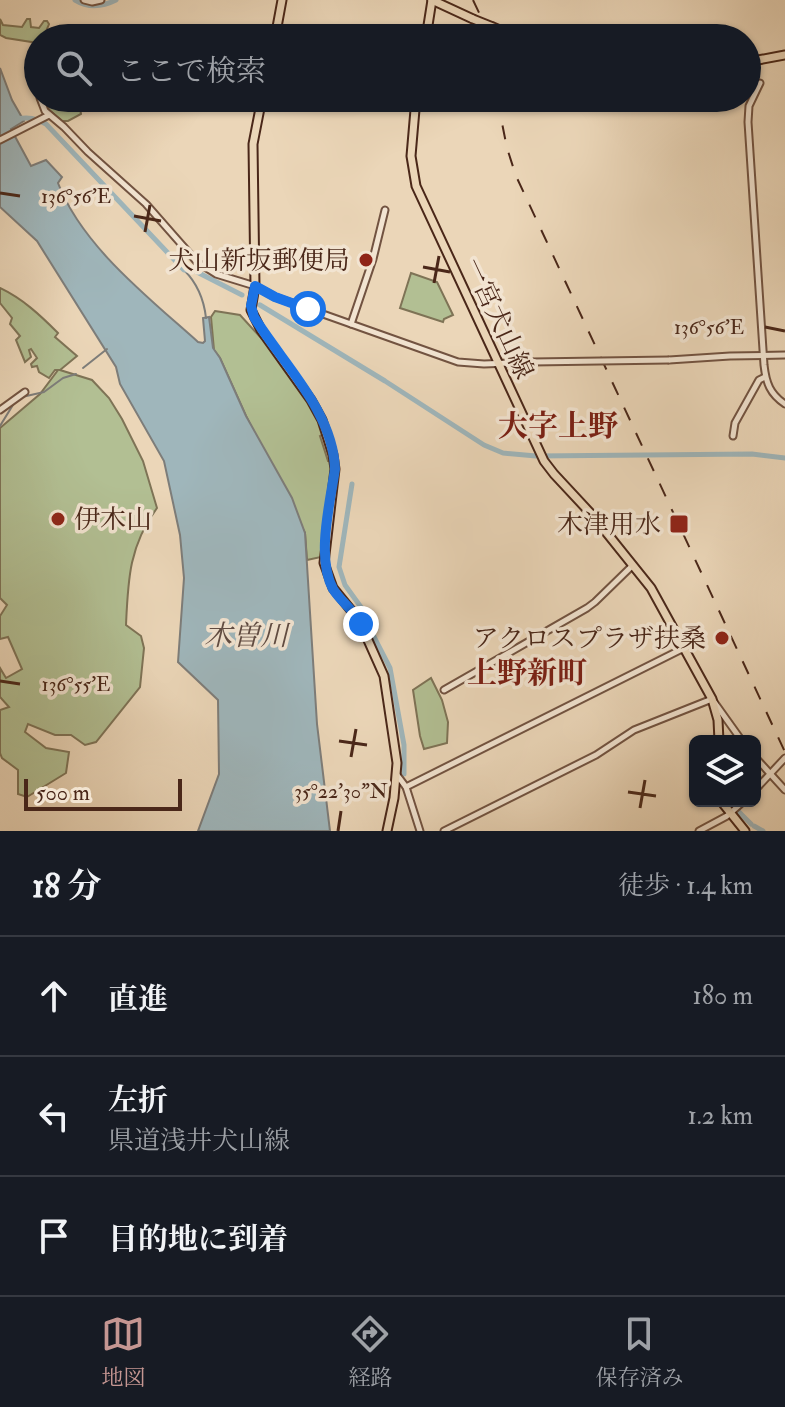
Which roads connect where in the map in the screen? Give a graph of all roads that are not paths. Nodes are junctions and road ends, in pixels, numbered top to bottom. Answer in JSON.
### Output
{"nodes":[{"id":1,"x":84,"y":0,"type":"edge"},
{"id":2,"x":101,"y":0,"type":"edge"},
{"id":3,"x":282,"y":0,"type":"edge"},
{"id":4,"x":432,"y":0,"type":"edge"},
{"id":5,"x":278,"y":24,"type":"edge"},
{"id":6,"x":428,"y":24,"type":"edge"},
{"id":7,"x":486,"y":24,"type":"edge"},
{"id":8,"x":785,"y":55,"type":"edge"},
{"id":9,"x":761,"y":59,"type":"edge"},
{"id":10,"x":45,"y":112,"type":"edge"},
{"id":11,"x":259,"y":112,"type":"edge"},
{"id":12,"x":414,"y":112,"type":"edge"},
{"id":13,"x":749,"y":112,"type":"edge"},
{"id":14,"x":47,"y":116,"type":"junction"},
{"id":15,"x":0,"y":140,"type":"edge"},
{"id":16,"x":385,"y":210,"type":"dead end"},
{"id":17,"x":255,"y":286,"type":"junction"},
{"id":18,"x":351,"y":324,"type":"junction"},
{"id":19,"x":785,"y":355,"type":"edge"},
{"id":20,"x":763,"y":356,"type":"junction"},
{"id":21,"x":498,"y":364,"type":"junction"},
{"id":22,"x":765,"y":377,"type":"junction"},
{"id":23,"x":25,"y":392,"type":"dead end"},
{"id":24,"x":785,"y":404,"type":"edge"},
{"id":25,"x":0,"y":410,"type":"edge"},
{"id":26,"x":733,"y":436,"type":"dead end"},
{"id":27,"x":633,"y":565,"type":"junction"},
{"id":28,"x":685,"y":647,"type":"junction"},
{"id":29,"x":444,"y":690,"type":"dead end"},
{"id":30,"x":712,"y":699,"type":"junction"},
{"id":31,"x":719,"y":735,"type":"edge"},
{"id":32,"x":738,"y":735,"type":"edge"},
{"id":33,"x":785,"y":758,"type":"edge"},
{"id":34,"x":761,"y":764,"type":"edge"},
{"id":35,"x":397,"y":775,"type":"junction"},
{"id":36,"x":770,"y":775,"type":"junction"},
{"id":37,"x":761,"y":784,"type":"edge"},
{"id":38,"x":406,"y":787,"type":"junction"},
{"id":39,"x":785,"y":790,"type":"edge"},
{"id":40,"x":725,"y":807,"type":"edge"},
{"id":41,"x":738,"y":807,"type":"edge"},
{"id":42,"x":730,"y":814,"type":"junction"},
{"id":43,"x":387,"y":831,"type":"edge"},
{"id":44,"x":420,"y":831,"type":"edge"},
{"id":45,"x":444,"y":831,"type":"edge"},
{"id":46,"x":699,"y":831,"type":"edge"},
{"id":47,"x":745,"y":831,"type":"edge"}],
"edges":[{"from":1,"to":2,"type":"street"},
{"from":3,"to":5,"type":"main road"},
{"from":4,"to":6,"type":"main road"},
{"from":4,"to":7,"type":"main road","bridge":true},
{"from":8,"to":9,"type":"main road"},
{"from":10,"to":14,"type":"street"},
{"from":11,"to":17,"type":"main road"},
{"from":12,"to":21,"type":"main road","name":"一宮犬山線"},
{"from":13,"to":20,"type":"street"},
{"from":14,"to":15,"type":"street"},
{"from":14,"to":17,"type":"street"},
{"from":16,"to":18,"type":"street"},
{"from":17,"to":18,"type":"street"},
{"from":17,"to":35,"type":"main road"},
{"from":18,"to":21,"type":"street"},
{"from":19,"to":20,"type":"street"},
{"from":20,"to":21,"type":"street","bridge":true},
{"from":20,"to":22,"type":"street"},
{"from":21,"to":27,"type":"main road","name":"一宮犬山線"},
{"from":22,"to":24,"type":"street"},
{"from":22,"to":26,"type":"street"},
{"from":23,"to":25,"type":"street"},
{"from":27,"to":28,"type":"main road","name":"一宮犬山線"},
{"from":27,"to":29,"type":"street"},
{"from":28,"to":30,"type":"main road","name":"一宮犬山線"},
{"from":28,"to":38,"type":"street"},
{"from":30,"to":31,"type":"main road","name":"一宮犬山線"},
{"from":30,"to":32,"type":"street"},
{"from":30,"to":45,"type":"street"},
{"from":33,"to":36,"type":"street"},
{"from":34,"to":36,"type":"street"},
{"from":35,"to":38,"type":"street"},
{"from":35,"to":43,"type":"main road"},
{"from":36,"to":37,"type":"street"},
{"from":36,"to":39,"type":"street"},
{"from":38,"to":44,"type":"street"},
{"from":40,"to":42,"type":"main road"},
{"from":41,"to":42,"type":"street"},
{"from":42,"to":46,"type":"street"},
{"from":42,"to":47,"type":"main road"}]}
